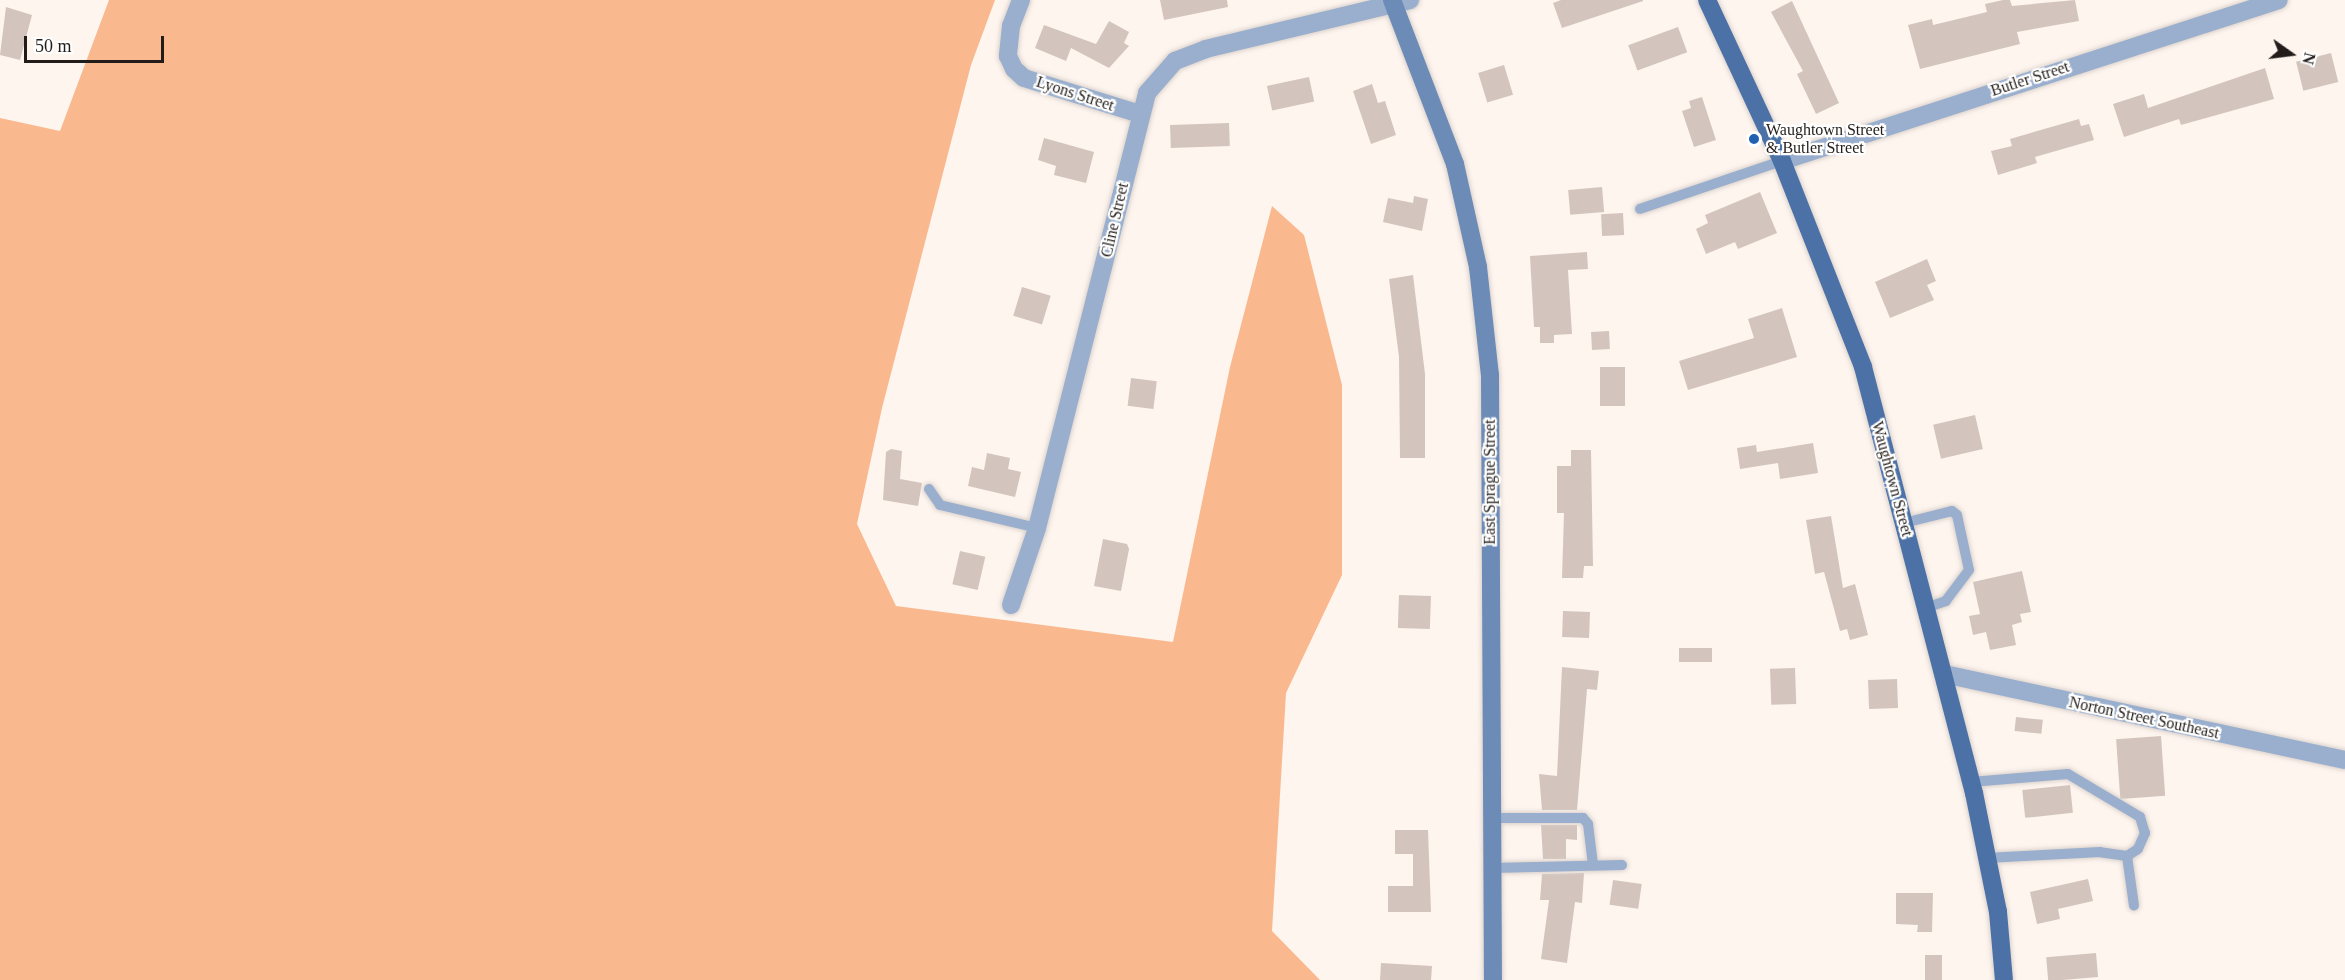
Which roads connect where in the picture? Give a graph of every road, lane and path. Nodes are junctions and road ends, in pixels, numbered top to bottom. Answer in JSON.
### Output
{"nodes":[{"id":1,"x":1021,"y":0,"type":"edge"},
{"id":2,"x":1707,"y":0,"type":"edge"},
{"id":3,"x":2279,"y":0,"type":"edge"},
{"id":4,"x":1398,"y":2,"type":"edge"},
{"id":5,"x":1140,"y":114,"type":"junction"},
{"id":6,"x":1782,"y":161,"type":"junction"},
{"id":7,"x":1640,"y":209,"type":"dead end"},
{"id":8,"x":929,"y":489,"type":"dead end"},
{"id":9,"x":1904,"y":523,"type":"junction"},
{"id":10,"x":1037,"y":528,"type":"junction"},
{"id":11,"x":1011,"y":605,"type":"dead end"},
{"id":12,"x":1926,"y":608,"type":"junction"},
{"id":13,"x":1944,"y":674,"type":"junction"},
{"id":14,"x":2345,"y":760,"type":"edge"},
{"id":15,"x":1971,"y":782,"type":"junction"},
{"id":16,"x":1492,"y":818,"type":"junction"},
{"id":17,"x":2127,"y":856,"type":"junction"},
{"id":18,"x":1986,"y":858,"type":"junction"},
{"id":19,"x":1593,"y":865,"type":"junction"},
{"id":20,"x":1622,"y":865,"type":"dead end"},
{"id":21,"x":1492,"y":868,"type":"junction"},
{"id":22,"x":2134,"y":906,"type":"dead end"},
{"id":23,"x":1493,"y":980,"type":"edge"},
{"id":24,"x":2004,"y":980,"type":"edge"}],
"edges":[{"from":1,"to":5,"type":"street","name":"Lyons Street"},
{"from":2,"to":6,"type":"main road","name":"Waughtown Street"},
{"from":3,"to":6,"type":"street","name":"Butler Street"},
{"from":4,"to":5,"type":"street","name":"Cline Street"},
{"from":4,"to":16,"type":"street","name":"East Sprague Street"},
{"from":5,"to":10,"type":"street","name":"Cline Street"},
{"from":6,"to":7,"type":"lane"},
{"from":6,"to":9,"type":"main road","name":"Waughtown Street"},
{"from":8,"to":10,"type":"lane"},
{"from":9,"to":12,"type":"main road","name":"Waughtown Street"},
{"from":9,"to":12,"type":"lane"},
{"from":10,"to":11,"type":"street","name":"Cline Street"},
{"from":12,"to":13,"type":"main road","name":"Waughtown Street"},
{"from":13,"to":14,"type":"street","name":"Norton Street Southeast"},
{"from":13,"to":15,"type":"main road","name":"Waughtown Street"},
{"from":15,"to":17,"type":"lane"},
{"from":15,"to":18,"type":"main road","name":"Waughtown Street"},
{"from":16,"to":19,"type":"lane"},
{"from":16,"to":21,"type":"street","name":"East Sprague Street"},
{"from":17,"to":18,"type":"lane"},
{"from":17,"to":22,"type":"lane"},
{"from":18,"to":24,"type":"main road","name":"Waughtown Street"},
{"from":19,"to":20,"type":"lane"},
{"from":19,"to":21,"type":"lane"},
{"from":21,"to":23,"type":"street","name":"East Sprague Street"}]}
